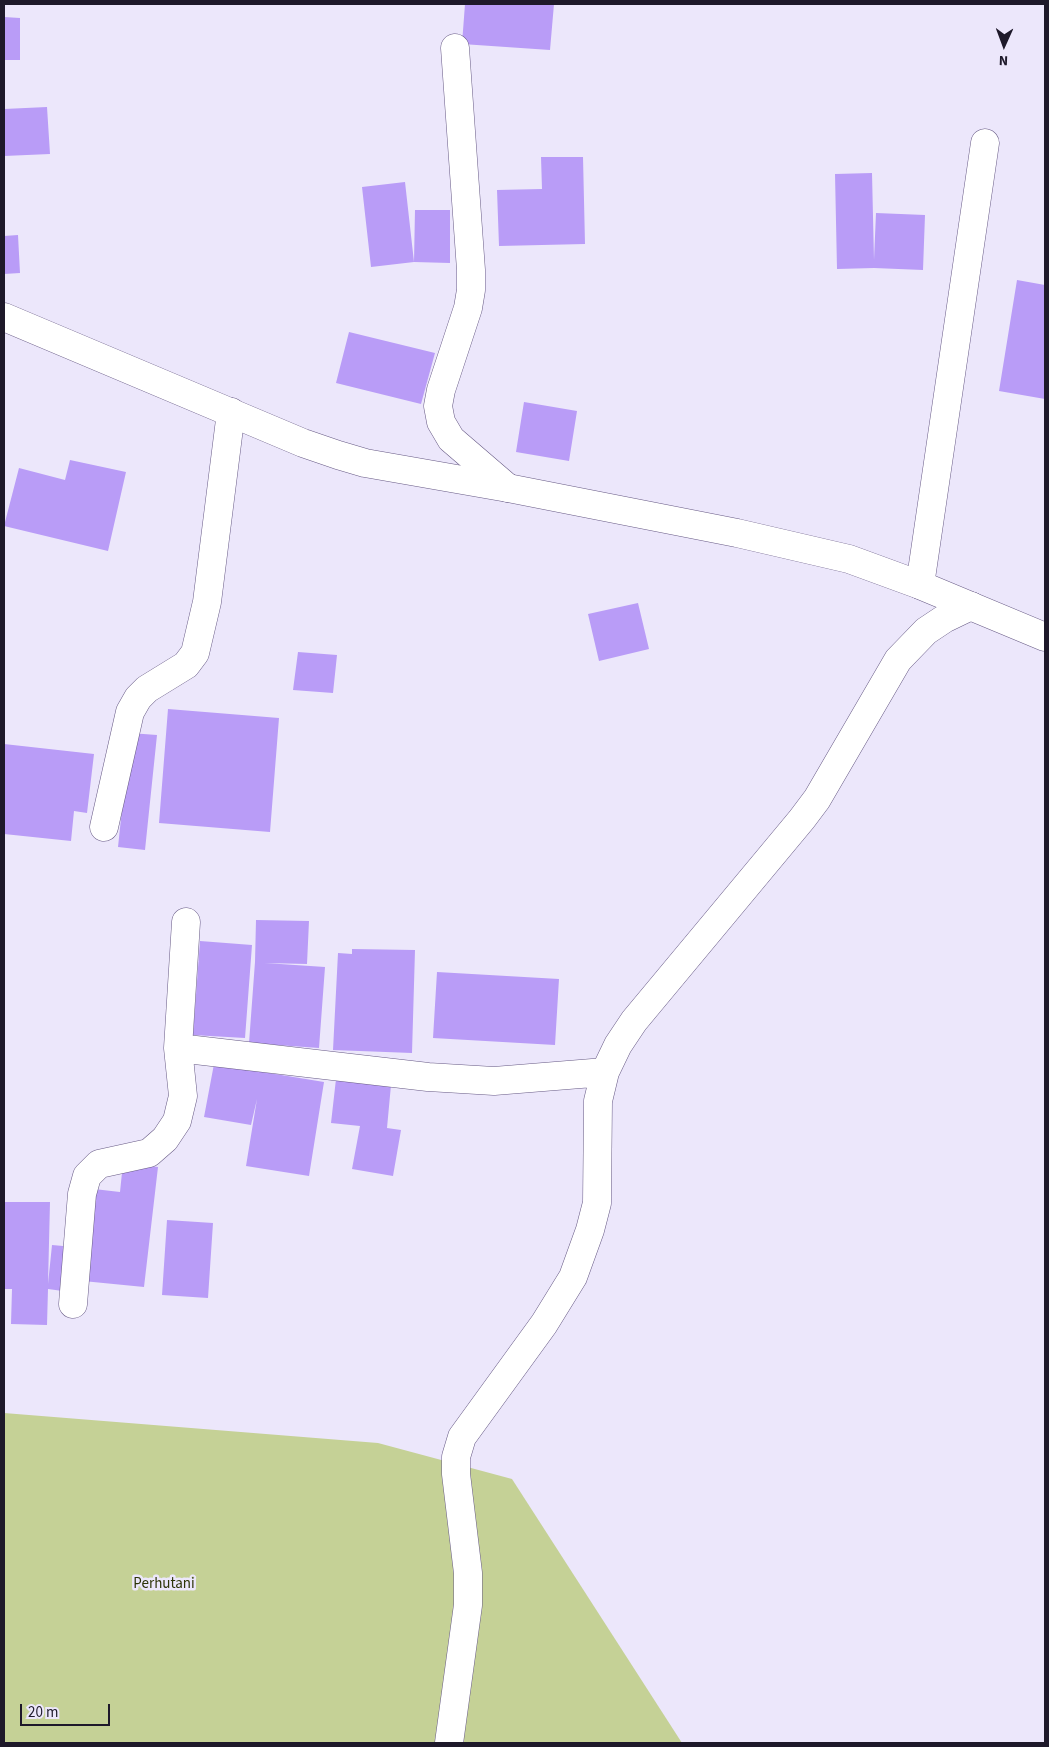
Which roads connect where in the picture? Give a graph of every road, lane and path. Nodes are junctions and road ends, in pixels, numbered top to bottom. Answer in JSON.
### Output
{"nodes":[{"id":1,"x":455,"y":48,"type":"dead end"},
{"id":2,"x":985,"y":143,"type":"dead end"},
{"id":3,"x":4,"y":317,"type":"edge"},
{"id":4,"x":231,"y":412,"type":"junction"},
{"id":5,"x":508,"y":488,"type":"junction"},
{"id":6,"x":920,"y":585,"type":"junction"},
{"id":7,"x":971,"y":606,"type":"junction"},
{"id":8,"x":1045,"y":637,"type":"edge"},
{"id":9,"x":104,"y":828,"type":"dead end"},
{"id":10,"x":186,"y":922,"type":"dead end"},
{"id":11,"x":178,"y":1048,"type":"junction"},
{"id":12,"x":605,"y":1072,"type":"junction"},
{"id":13,"x":73,"y":1304,"type":"dead end"},
{"id":14,"x":449,"y":1743,"type":"edge"}],
"edges":[{"from":1,"to":5,"type":"street"},
{"from":2,"to":6,"type":"street"},
{"from":3,"to":4,"type":"street"},
{"from":4,"to":5,"type":"street"},
{"from":4,"to":9,"type":"street"},
{"from":5,"to":6,"type":"street"},
{"from":6,"to":7,"type":"street"},
{"from":7,"to":8,"type":"street"},
{"from":7,"to":12,"type":"street"},
{"from":10,"to":11,"type":"street"},
{"from":11,"to":12,"type":"street"},
{"from":11,"to":13,"type":"street"},
{"from":12,"to":14,"type":"street"}]}
